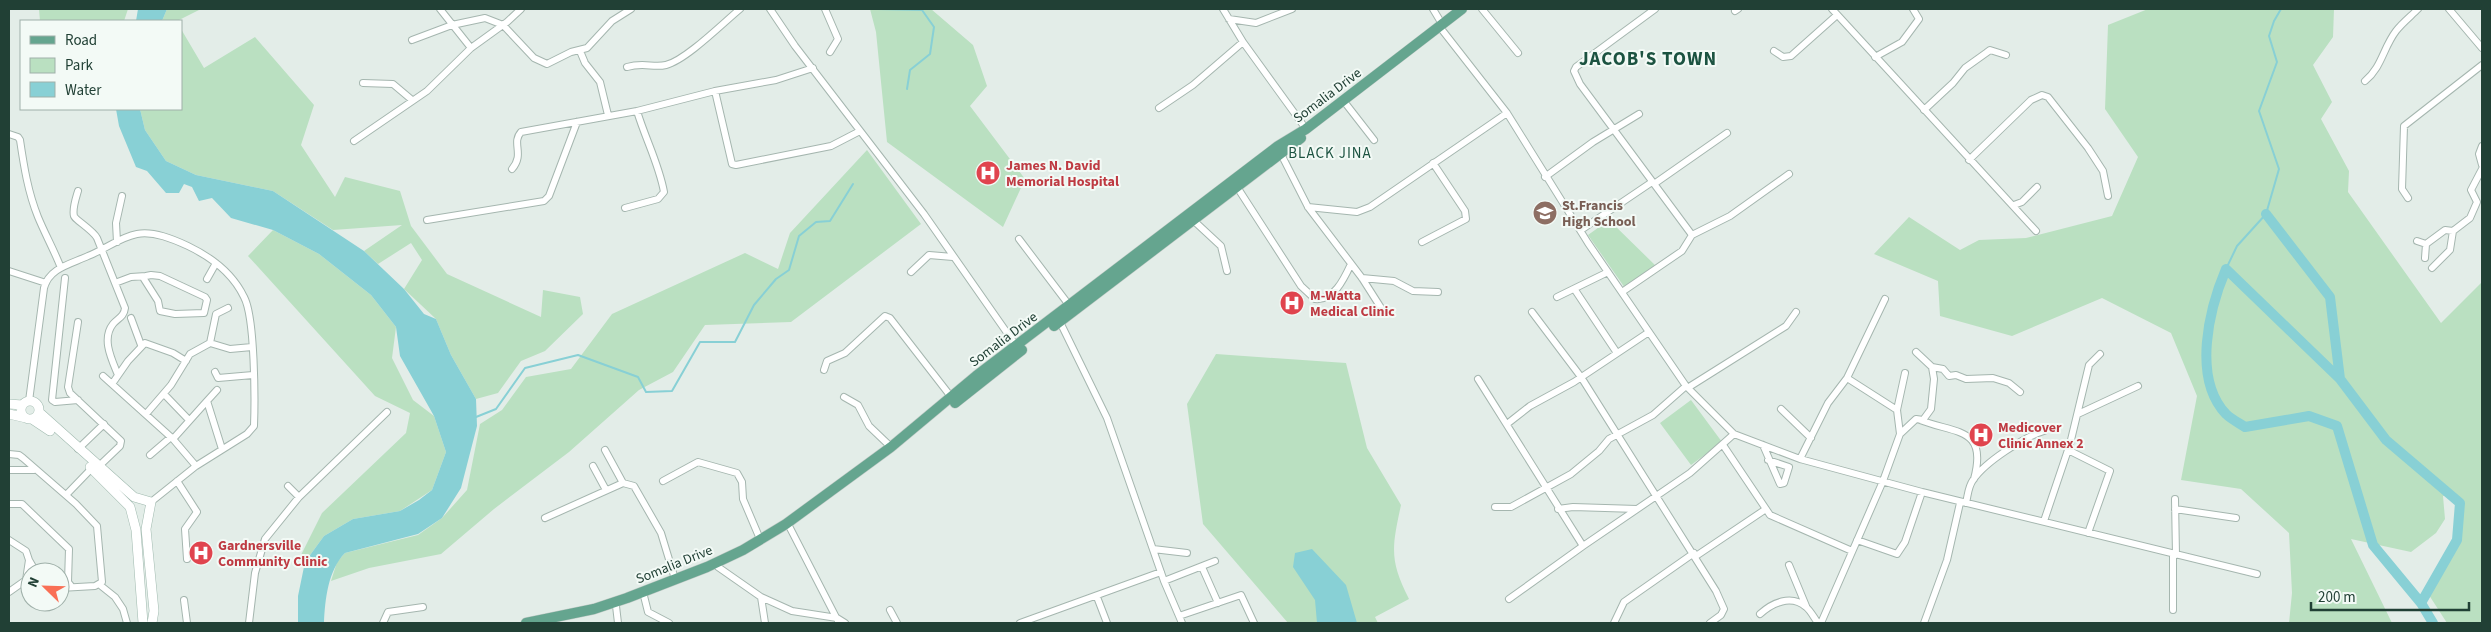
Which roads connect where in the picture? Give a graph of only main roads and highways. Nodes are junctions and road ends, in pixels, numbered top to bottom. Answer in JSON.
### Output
{"nodes":[{"id":1,"x":1462,"y":9,"type":"edge"},
{"id":2,"x":1470,"y":9,"type":"edge"},
{"id":3,"x":1441,"y":27,"type":"junction"},
{"id":4,"x":1018,"y":349,"type":"junction"},
{"id":5,"x":717,"y":564,"type":"junction"},
{"id":6,"x":526,"y":623,"type":"edge"},
{"id":7,"x":553,"y":623,"type":"edge"}],
"edges":[{"from":1,"to":3,"type":"main road","name":"Somalia Drive"},
{"from":2,"to":3,"type":"main road","name":"Somalia Drive"},
{"from":3,"to":4,"type":"main road","name":"Somalia Drive"},
{"from":3,"to":4,"type":"main road","name":"Somalia Drive"},
{"from":4,"to":5,"type":"main road","name":"Somalia Drive"},
{"from":4,"to":5,"type":"main road","name":"Somalia Drive"},
{"from":5,"to":6,"type":"main road","name":"Somalia Drive"},
{"from":5,"to":7,"type":"main road","name":"Somalia Drive"}]}
